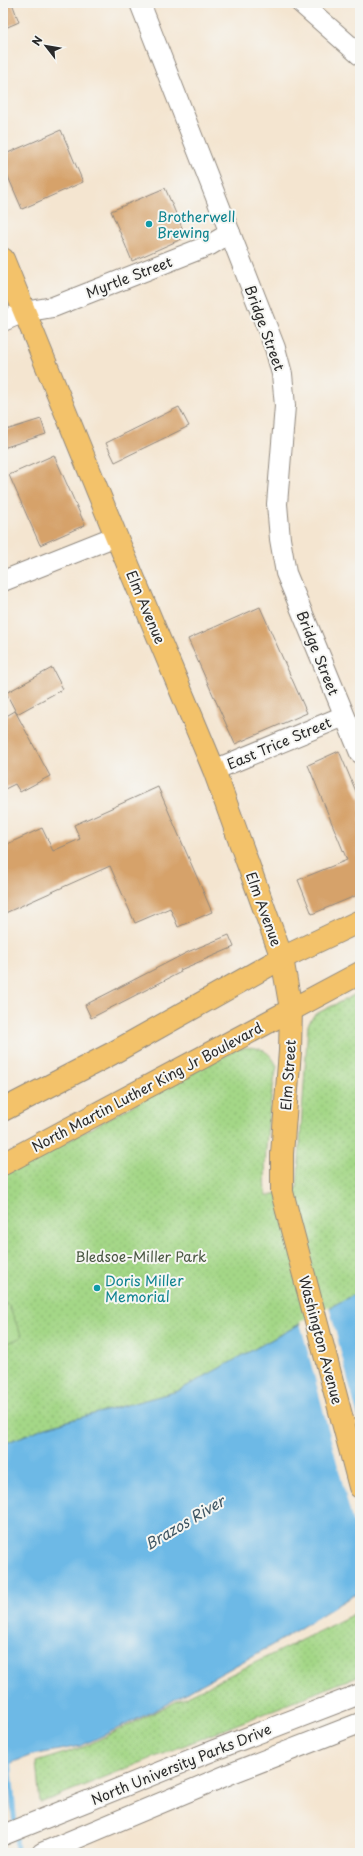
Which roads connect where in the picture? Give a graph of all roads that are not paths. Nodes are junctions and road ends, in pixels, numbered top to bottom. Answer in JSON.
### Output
{"nodes":[{"id":1,"x":140,"y":3,"type":"edge"},
{"id":2,"x":301,"y":3,"type":"edge"},
{"id":3,"x":360,"y":55,"type":"edge"},
{"id":4,"x":230,"y":233,"type":"junction"},
{"id":5,"x":3,"y":259,"type":"edge"},
{"id":6,"x":24,"y":312,"type":"junction"},
{"id":7,"x":3,"y":321,"type":"edge"},
{"id":8,"x":116,"y":536,"type":"junction"},
{"id":9,"x":3,"y":581,"type":"edge"},
{"id":10,"x":344,"y":716,"type":"junction"},
{"id":11,"x":360,"y":753,"type":"edge"},
{"id":12,"x":214,"y":770,"type":"junction"},
{"id":13,"x":360,"y":921,"type":"edge"},
{"id":14,"x":282,"y":958,"type":"junction"},
{"id":15,"x":360,"y":973,"type":"edge"},
{"id":16,"x":291,"y":1010,"type":"junction"},
{"id":17,"x":3,"y":1110,"type":"edge"},
{"id":18,"x":3,"y":1164,"type":"edge"},
{"id":19,"x":282,"y":1192,"type":"joint"},
{"id":20,"x":360,"y":1487,"type":"edge"},
{"id":21,"x":360,"y":1694,"type":"edge"},
{"id":22,"x":360,"y":1723,"type":"edge"},
{"id":23,"x":3,"y":1836,"type":"edge"},
{"id":24,"x":51,"y":1849,"type":"edge"}],
"edges":[{"from":1,"to":4,"type":"street","name":"Bridge Street"},
{"from":2,"to":3,"type":"street"},
{"from":4,"to":6,"type":"street","name":"Myrtle Street"},
{"from":4,"to":10,"type":"street","name":"Bridge Street"},
{"from":5,"to":6,"type":"main road","name":"Elm Avenue"},
{"from":6,"to":7,"type":"street","name":"Myrtle Street"},
{"from":6,"to":8,"type":"main road","name":"Elm Avenue"},
{"from":8,"to":9,"type":"street"},
{"from":8,"to":12,"type":"main road","name":"Elm Avenue"},
{"from":10,"to":11,"type":"street","name":"Bridge Street"},
{"from":10,"to":12,"type":"street","name":"East Trice Street"},
{"from":12,"to":14,"type":"main road","name":"Elm Avenue"},
{"from":13,"to":14,"type":"main road"},
{"from":14,"to":16,"type":"main road","name":"Elm Street"},
{"from":14,"to":17,"type":"main road"},
{"from":15,"to":16,"type":"main road","name":"North Martin Luther King Jr Boulevard"},
{"from":16,"to":18,"type":"main road","name":"North Martin Luther King Jr Boulevard"},
{"from":16,"to":19,"type":"main road","name":"Elm Street"},
{"from":19,"to":20,"type":"main road","name":"Washington Avenue"},
{"from":21,"to":23,"type":"street","name":"North University Parks Drive"},
{"from":22,"to":24,"type":"street","name":"North University Parks Drive"}]}
